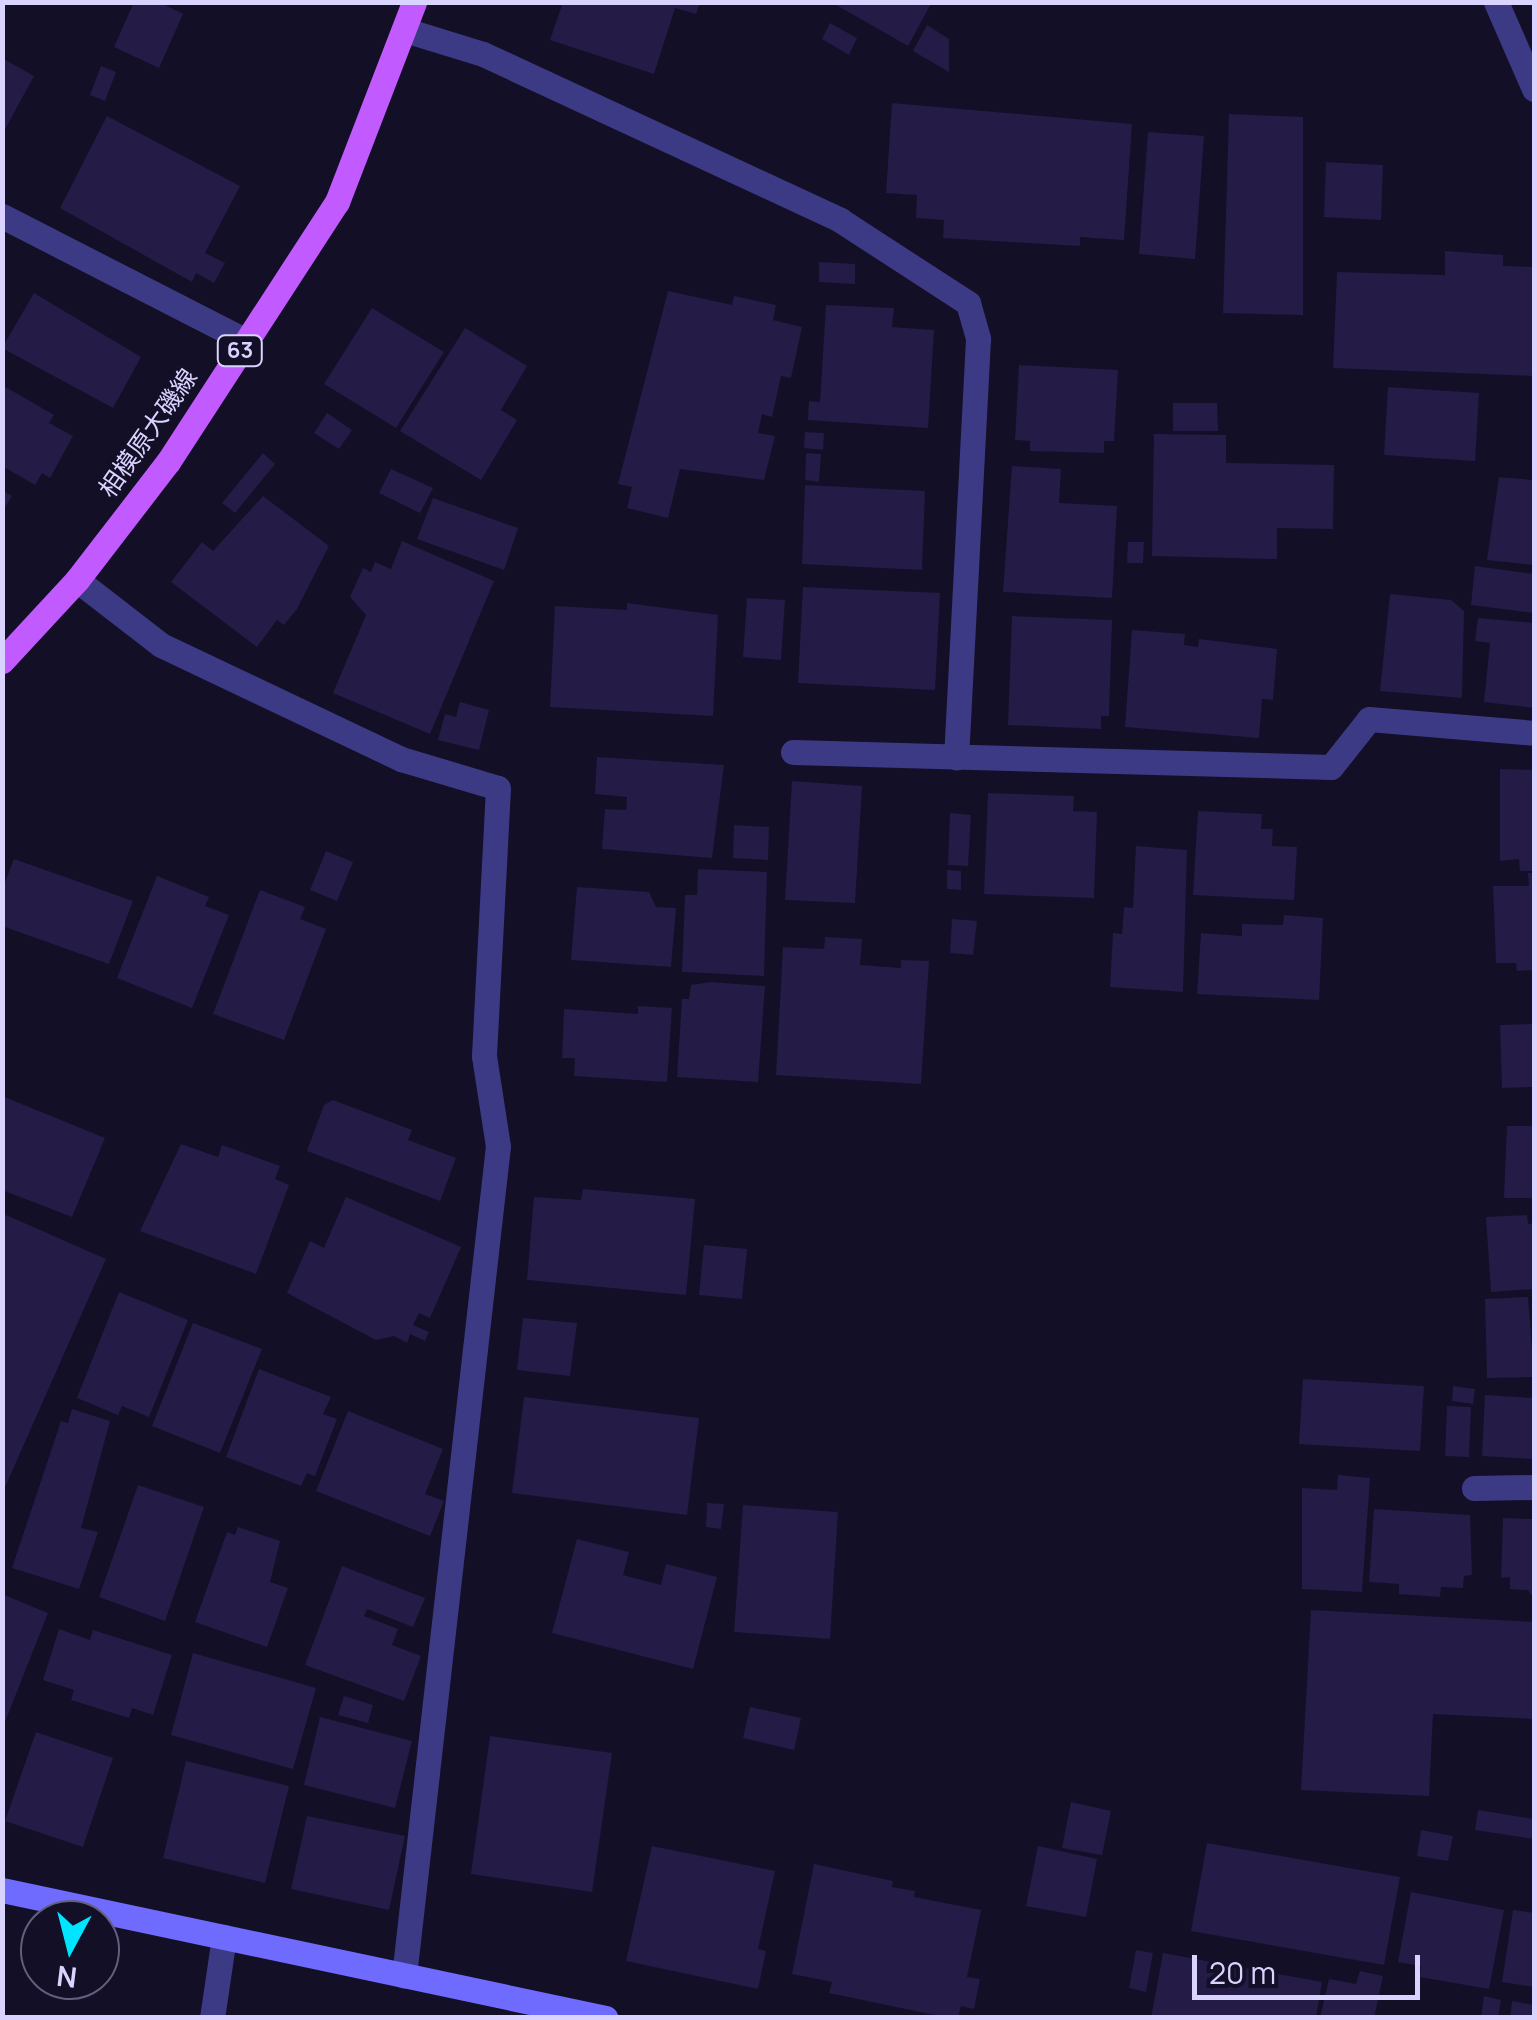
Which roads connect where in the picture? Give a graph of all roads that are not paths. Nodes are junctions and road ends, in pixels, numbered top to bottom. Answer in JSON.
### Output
{"nodes":[{"id":1,"x":414,"y":2,"type":"edge"},
{"id":2,"x":1496,"y":2,"type":"edge"},
{"id":3,"x":405,"y":30,"type":"junction"},
{"id":4,"x":1534,"y":90,"type":"edge"},
{"id":5,"x":2,"y":216,"type":"edge"},
{"id":6,"x":246,"y":340,"type":"junction"},
{"id":7,"x":78,"y":580,"type":"junction"},
{"id":8,"x":2,"y":661,"type":"edge"},
{"id":9,"x":1534,"y":734,"type":"edge"},
{"id":10,"x":794,"y":752,"type":"dead end"},
{"id":11,"x":956,"y":757,"type":"junction"},
{"id":12,"x":1534,"y":1487,"type":"edge"},
{"id":13,"x":1474,"y":1488,"type":"dead end"},
{"id":14,"x":2,"y":1890,"type":"edge"},
{"id":15,"x":224,"y":1937,"type":"junction"},
{"id":16,"x":404,"y":1976,"type":"junction"},
{"id":17,"x":212,"y":2018,"type":"edge"},
{"id":18,"x":606,"y":2018,"type":"edge"}],
"edges":[{"from":1,"to":3,"type":"main road","name":"相模原大磯線","number":"63"},
{"from":2,"to":4,"type":"street"},
{"from":3,"to":6,"type":"main road","name":"相模原大磯線","number":"63"},
{"from":3,"to":11,"type":"street"},
{"from":5,"to":6,"type":"street"},
{"from":6,"to":7,"type":"main road","name":"相模原大磯線","number":"63"},
{"from":7,"to":8,"type":"main road","name":"相模原大磯線","number":"63"},
{"from":7,"to":16,"type":"street"},
{"from":9,"to":11,"type":"street"},
{"from":10,"to":11,"type":"street"},
{"from":12,"to":13,"type":"street"},
{"from":14,"to":15,"type":"street"},
{"from":15,"to":16,"type":"street"},
{"from":15,"to":17,"type":"street"},
{"from":16,"to":18,"type":"street"}]}
